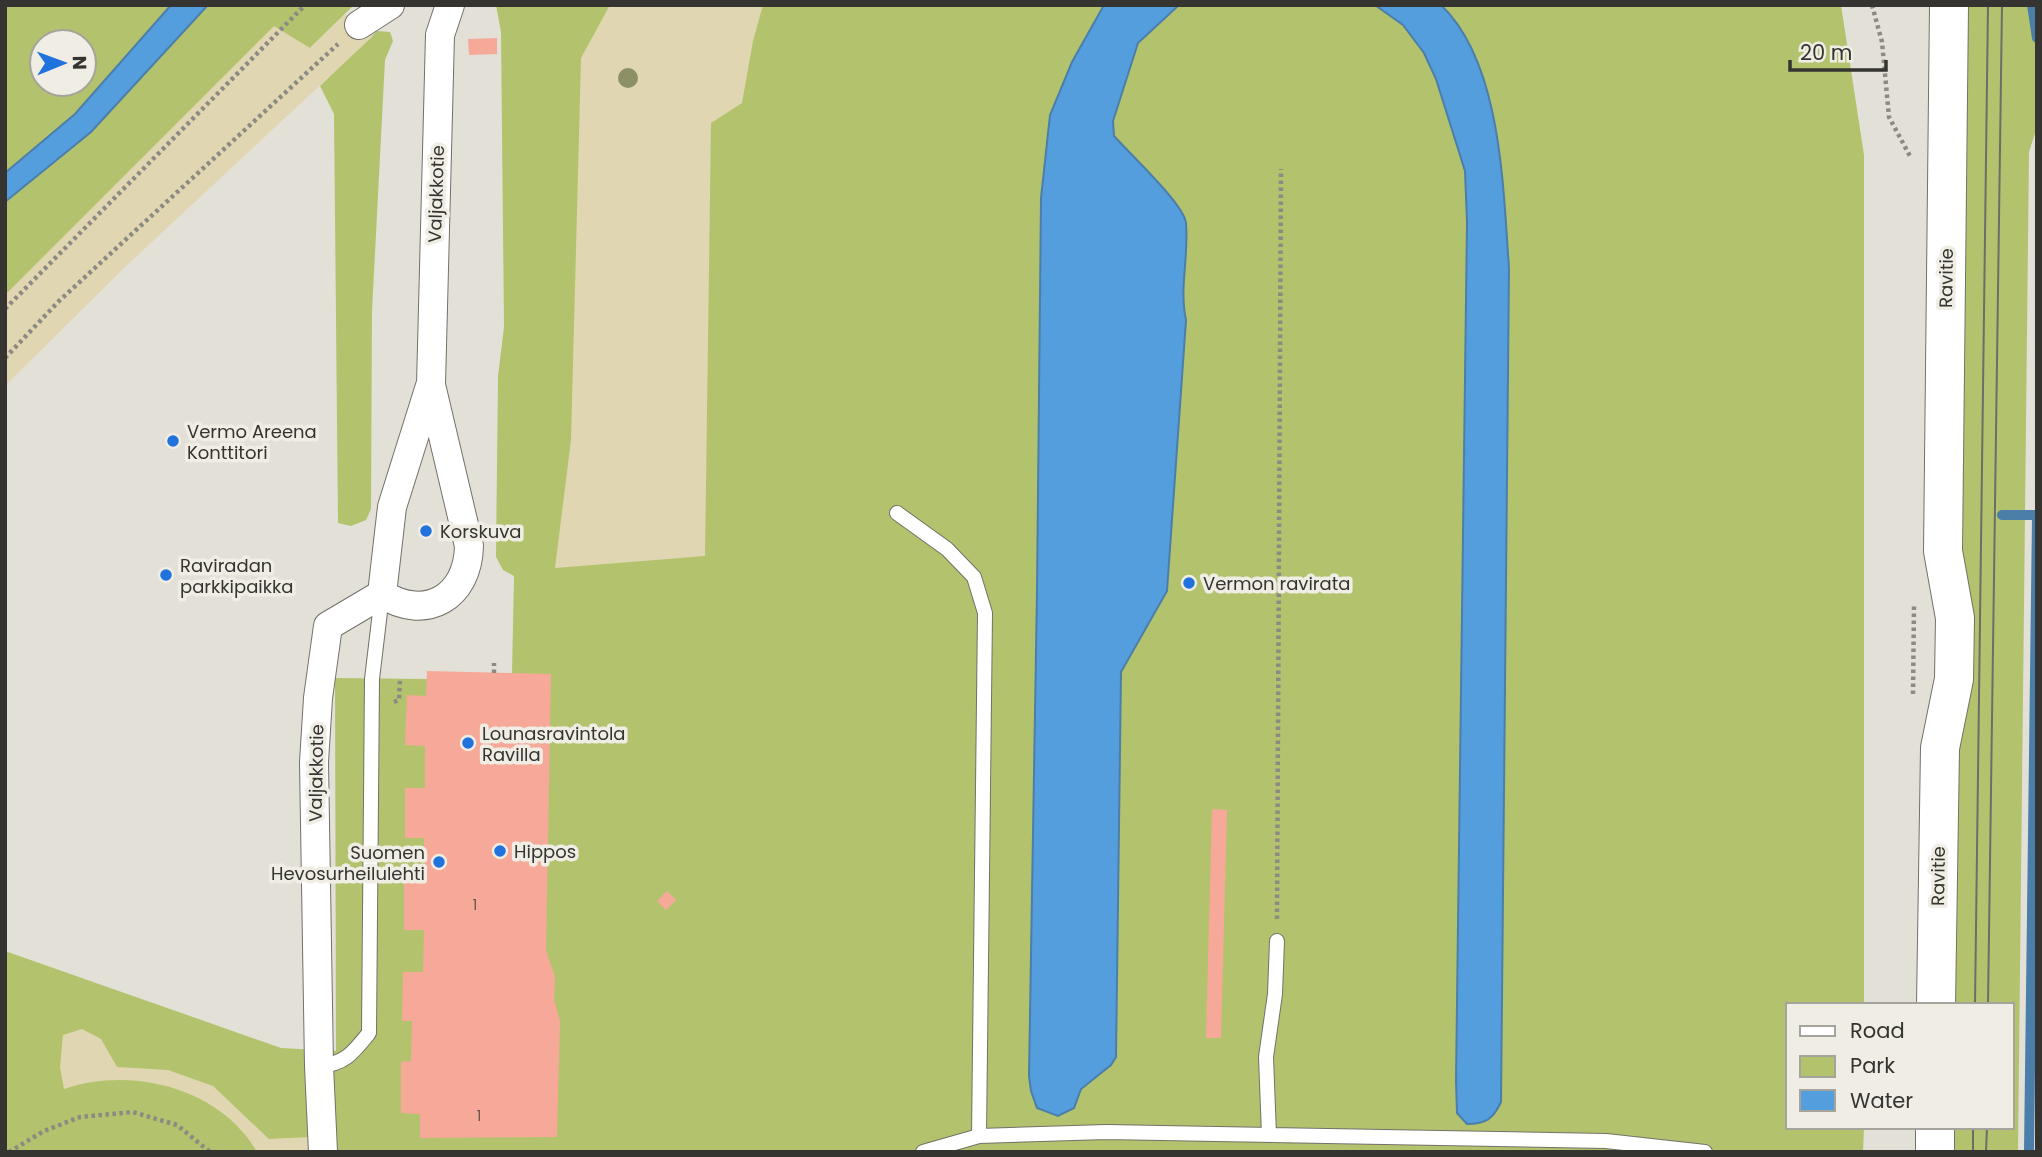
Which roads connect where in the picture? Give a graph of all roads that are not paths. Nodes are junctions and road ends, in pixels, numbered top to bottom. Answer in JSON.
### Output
{"nodes":[{"id":1,"x":390,"y":5,"type":"edge"},
{"id":2,"x":450,"y":5,"type":"edge"},
{"id":3,"x":1949,"y":5,"type":"edge"},
{"id":4,"x":359,"y":25,"type":"road end"},
{"id":5,"x":431,"y":385,"type":"junction"},
{"id":6,"x":897,"y":513,"type":"dead end"},
{"id":7,"x":383,"y":594,"type":"junction"},
{"id":8,"x":1277,"y":941,"type":"road end"},
{"id":9,"x":1936,"y":1003,"type":"edge"},
{"id":10,"x":319,"y":1066,"type":"junction"},
{"id":11,"x":1935,"y":1129,"type":"edge"},
{"id":12,"x":1269,"y":1135,"type":"junction"},
{"id":13,"x":979,"y":1136,"type":"junction"},
{"id":14,"x":323,"y":1152,"type":"edge"},
{"id":15,"x":923,"y":1152,"type":"edge"},
{"id":16,"x":1705,"y":1152,"type":"edge"},
{"id":17,"x":1935,"y":1152,"type":"edge"}],
"edges":[{"from":1,"to":4,"type":"street"},
{"from":2,"to":5,"type":"street","name":"Valjakkotie"},
{"from":3,"to":9,"type":"street","name":"Ravitie"},
{"from":5,"to":7,"type":"street","name":"Valjakkotie"},
{"from":5,"to":7,"type":"street","name":"Valjakkotie"},
{"from":6,"to":13,"type":"lane"},
{"from":7,"to":10,"type":"lane"},
{"from":7,"to":10,"type":"street","name":"Valjakkotie"},
{"from":8,"to":12,"type":"lane"},
{"from":10,"to":14,"type":"street","name":"Valjakkotie"},
{"from":11,"to":17,"type":"street"},
{"from":12,"to":13,"type":"lane"},
{"from":12,"to":16,"type":"lane"},
{"from":13,"to":15,"type":"lane"}]}
